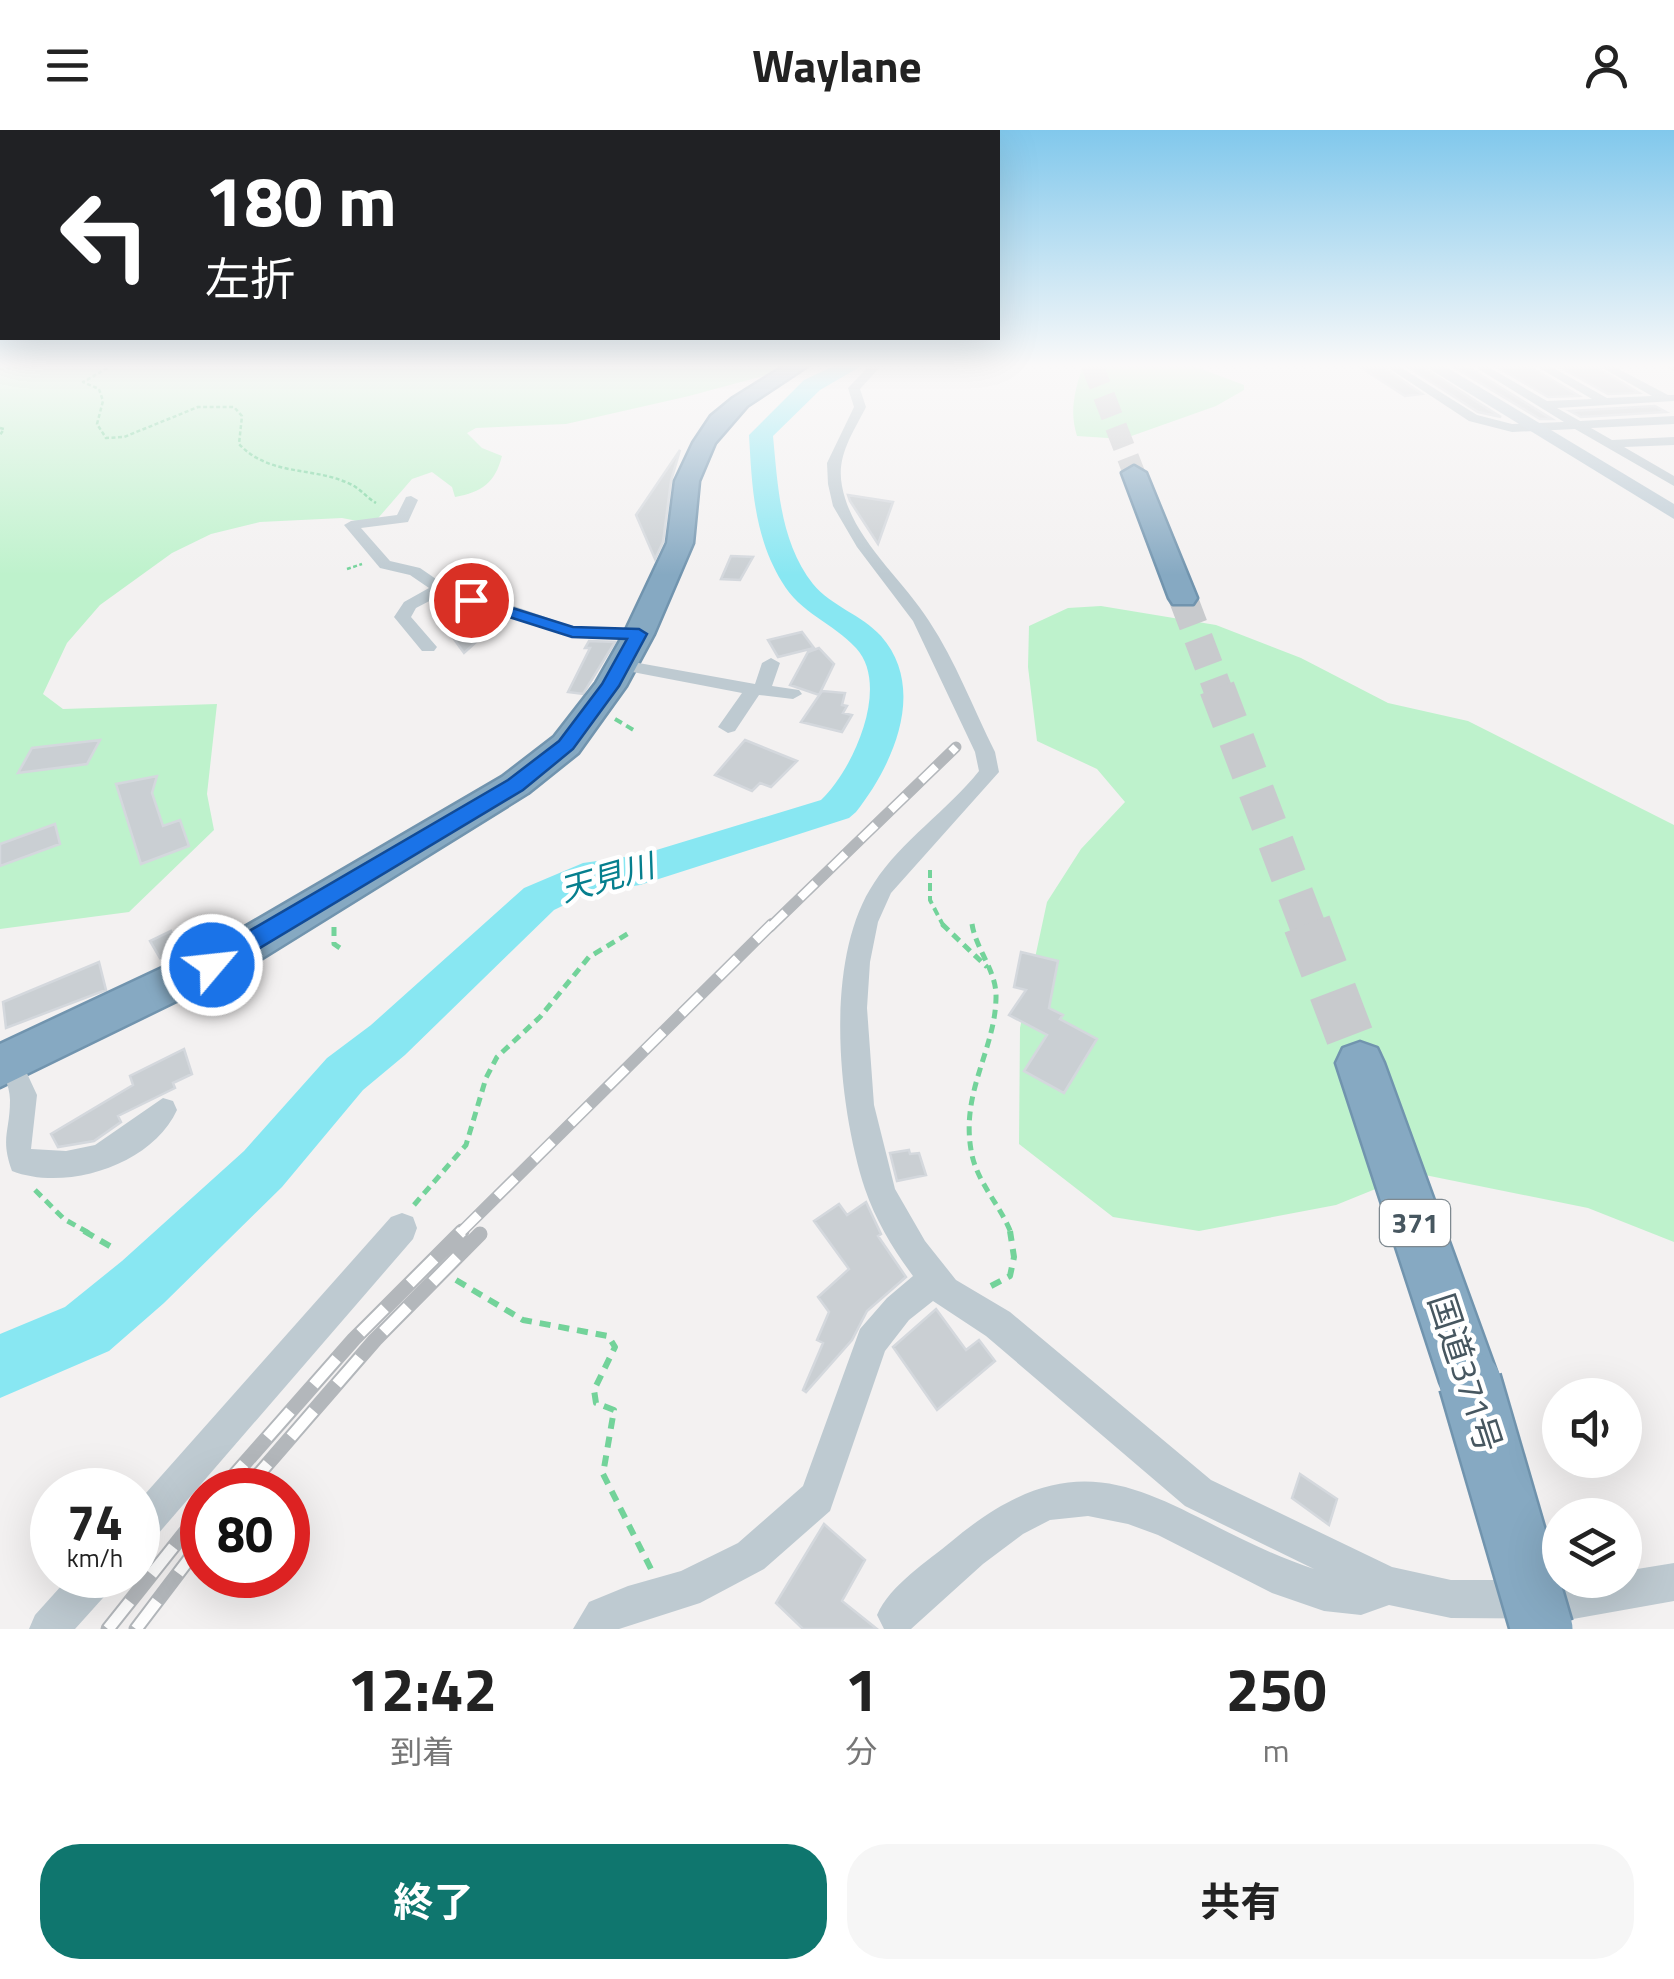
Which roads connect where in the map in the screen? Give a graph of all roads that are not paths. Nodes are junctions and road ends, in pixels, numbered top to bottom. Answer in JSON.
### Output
{"nodes":[{"id":1,"x":709,"y":435,"type":"edge"},
{"id":2,"x":845,"y":435,"type":"edge"},
{"id":3,"x":1548,"y":435,"type":"edge"},
{"id":4,"x":1594,"y":435,"type":"edge"},
{"id":5,"x":1674,"y":440,"type":"edge"},
{"id":6,"x":1610,"y":444,"type":"junction"},
{"id":7,"x":1134,"y":473,"type":"tunnel mouth"},
{"id":8,"x":1674,"y":482,"type":"edge"},
{"id":9,"x":410,"y":502,"type":"road end"},
{"id":10,"x":1674,"y":513,"type":"edge"},
{"id":11,"x":436,"y":580,"type":"junction"},
{"id":12,"x":1183,"y":598,"type":"tunnel mouth"},
{"id":13,"x":428,"y":647,"type":"dead end"},
{"id":14,"x":630,"y":650,"type":"junction"},
{"id":15,"x":770,"y":663,"type":"dead end"},
{"id":16,"x":758,"y":690,"type":"junction"},
{"id":17,"x":793,"y":694,"type":"dead end"},
{"id":18,"x":728,"y":727,"type":"dead end"},
{"id":19,"x":1360,"y":1063,"type":"tunnel mouth"},
{"id":20,"x":5,"y":1064,"type":"edge"},
{"id":21,"x":163,"y":1110,"type":"dead end"},
{"id":22,"x":408,"y":1217,"type":"road end"},
{"id":23,"x":935,"y":1279,"type":"junction"},
{"id":24,"x":160,"y":1504,"type":"edge"},
{"id":25,"x":1674,"y":1582,"type":"edge"},
{"id":26,"x":1390,"y":1586,"type":"junction"},
{"id":27,"x":77,"y":1598,"type":"edge"},
{"id":28,"x":641,"y":1610,"type":"edge"},
{"id":29,"x":897,"y":1615,"type":"dead end"},
{"id":30,"x":50,"y":1629,"type":"edge"},
{"id":31,"x":592,"y":1629,"type":"edge"},
{"id":32,"x":1542,"y":1629,"type":"edge"}],
"edges":[{"from":1,"to":14,"type":"highway"},
{"from":2,"to":23,"type":"street"},
{"from":3,"to":10,"type":"street"},
{"from":4,"to":6,"type":"street"},
{"from":5,"to":6,"type":"street"},
{"from":6,"to":8,"type":"street"},
{"from":7,"to":12,"type":"highway"},
{"from":9,"to":11,"type":"street"},
{"from":11,"to":13,"type":"street"},
{"from":11,"to":14,"type":"street"},
{"from":14,"to":16,"type":"street"},
{"from":14,"to":20,"type":"highway"},
{"from":15,"to":16,"type":"street"},
{"from":16,"to":17,"type":"street"},
{"from":16,"to":18,"type":"street"},
{"from":19,"to":32,"type":"highway","name":"国道371号","number":"371","bridge":true},
{"from":20,"to":21,"type":"street"},
{"from":22,"to":24,"type":"street"},
{"from":23,"to":26,"type":"street"},
{"from":23,"to":28,"type":"street"},
{"from":25,"to":26,"type":"street"},
{"from":26,"to":29,"type":"street"},
{"from":27,"to":30,"type":"street"},
{"from":28,"to":31,"type":"street"}]}
